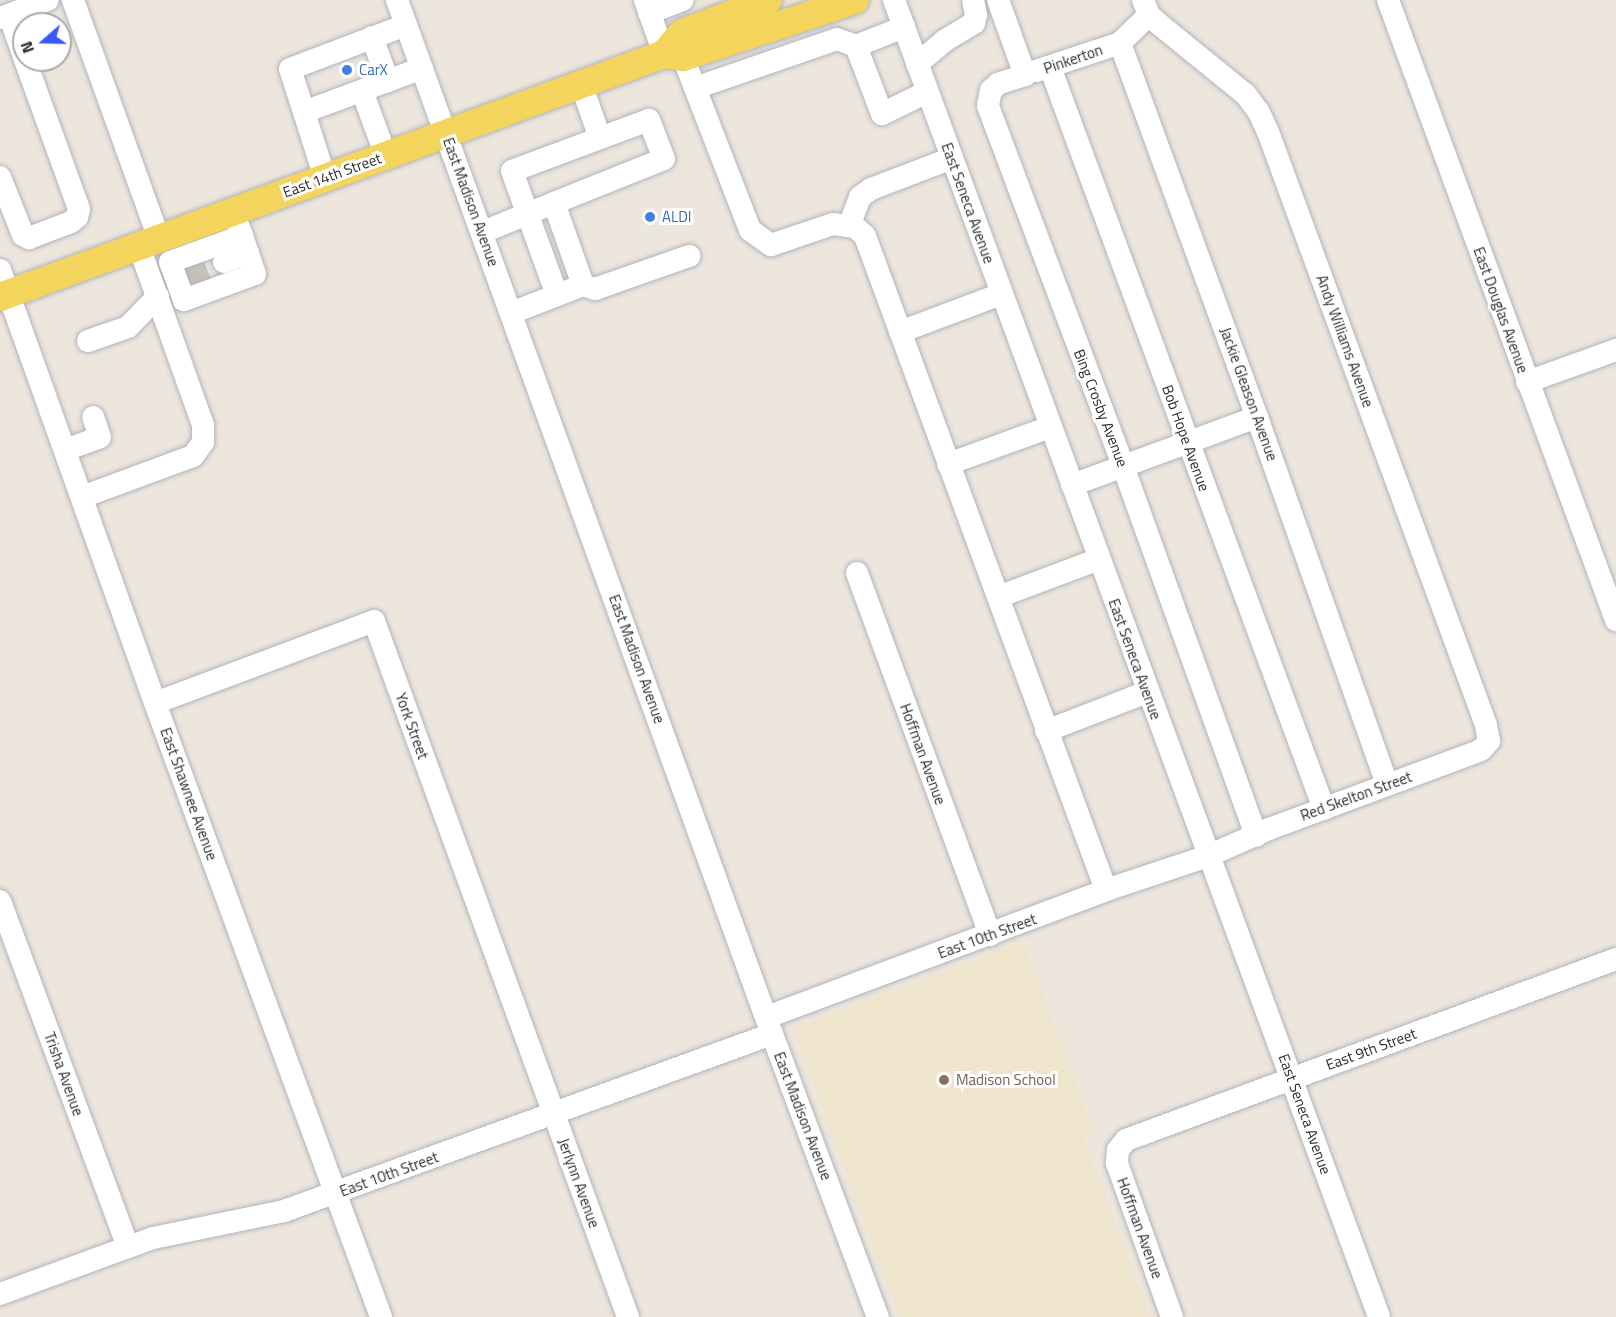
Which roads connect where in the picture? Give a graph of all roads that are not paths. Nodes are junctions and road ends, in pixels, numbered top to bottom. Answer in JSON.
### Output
{"nodes":[{"id":1,"x":48,"y":0,"type":"edge"},
{"id":2,"x":73,"y":0,"type":"edge"},
{"id":3,"x":397,"y":0,"type":"edge"},
{"id":4,"x":683,"y":0,"type":"edge"},
{"id":5,"x":855,"y":0,"type":"edge"},
{"id":6,"x":894,"y":0,"type":"edge"},
{"id":7,"x":973,"y":0,"type":"edge"},
{"id":8,"x":998,"y":0,"type":"edge"},
{"id":9,"x":1388,"y":0,"type":"edge"},
{"id":10,"x":759,"y":2,"type":"edge"},
{"id":11,"x":647,"y":6,"type":"edge"},
{"id":12,"x":1146,"y":7,"type":"edge"},
{"id":13,"x":4,"y":16,"type":"edge"},
{"id":14,"x":908,"y":22,"type":"junction"},
{"id":15,"x":406,"y":25,"type":"junction"},
{"id":16,"x":12,"y":32,"type":"edge"},
{"id":17,"x":372,"y":38,"type":"junction"},
{"id":18,"x":1120,"y":43,"type":"junction"},
{"id":19,"x":856,"y":46,"type":"junction"},
{"id":20,"x":674,"y":56,"type":"junction"},
{"id":21,"x":917,"y":64,"type":"junction"},
{"id":22,"x":1050,"y":67,"type":"junction"},
{"id":23,"x":422,"y":68,"type":"junction"},
{"id":24,"x":30,"y":72,"type":"edge"},
{"id":25,"x":1025,"y":75,"type":"junction"},
{"id":26,"x":388,"y":81,"type":"junction"},
{"id":27,"x":581,"y":84,"type":"junction"},
{"id":28,"x":695,"y":88,"type":"junction"},
{"id":29,"x":362,"y":91,"type":"junction"},
{"id":30,"x":927,"y":92,"type":"junction"},
{"id":31,"x":304,"y":112,"type":"junction"},
{"id":32,"x":446,"y":134,"type":"junction"},
{"id":33,"x":600,"y":138,"type":"junction"},
{"id":34,"x":386,"y":156,"type":"junction"},
{"id":35,"x":952,"y":158,"type":"junction"},
{"id":36,"x":0,"y":177,"type":"edge"},
{"id":37,"x":325,"y":178,"type":"junction"},
{"id":38,"x":554,"y":203,"type":"junction"},
{"id":39,"x":528,"y":214,"type":"junction"},
{"id":40,"x":849,"y":226,"type":"junction"},
{"id":41,"x":483,"y":232,"type":"junction"},
{"id":42,"x":241,"y":234,"type":"junction"},
{"id":43,"x":149,"y":242,"type":"junction"},
{"id":44,"x":689,"y":256,"type":"dead end"},
{"id":45,"x":224,"y":262,"type":"tunnel mouth"},
{"id":46,"x":181,"y":278,"type":"junction"},
{"id":47,"x":583,"y":285,"type":"junction"},
{"id":48,"x":3,"y":287,"type":"edge"},
{"id":49,"x":156,"y":292,"type":"junction"},
{"id":50,"x":1001,"y":294,"type":"junction"},
{"id":51,"x":557,"y":295,"type":"junction"},
{"id":52,"x":512,"y":313,"type":"junction"},
{"id":53,"x":900,"y":332,"type":"junction"},
{"id":54,"x":88,"y":341,"type":"dead end"},
{"id":55,"x":1616,"y":350,"type":"edge"},
{"id":56,"x":1527,"y":382,"type":"junction"},
{"id":57,"x":93,"y":417,"type":"dead end"},
{"id":58,"x":1257,"y":417,"type":"junction"},
{"id":59,"x":1050,"y":426,"type":"junction"},
{"id":60,"x":1188,"y":443,"type":"junction"},
{"id":61,"x":65,"y":450,"type":"junction"},
{"id":62,"x":948,"y":464,"type":"junction"},
{"id":63,"x":1123,"y":466,"type":"junction"},
{"id":64,"x":1072,"y":485,"type":"junction"},
{"id":65,"x":82,"y":497,"type":"junction"},
{"id":66,"x":1099,"y":559,"type":"junction"},
{"id":67,"x":857,"y":573,"type":"dead end"},
{"id":68,"x":998,"y":597,"type":"junction"},
{"id":69,"x":1616,"y":620,"type":"edge"},
{"id":70,"x":1148,"y":692,"type":"junction"},
{"id":71,"x":155,"y":703,"type":"junction"},
{"id":72,"x":1486,"y":725,"type":"joint"},
{"id":73,"x":1046,"y":731,"type":"junction"},
{"id":74,"x":1387,"y":785,"type":"junction"},
{"id":75,"x":1324,"y":809,"type":"junction"},
{"id":76,"x":1256,"y":836,"type":"junction"},
{"id":77,"x":1208,"y":856,"type":"junction"},
{"id":78,"x":1106,"y":890,"type":"junction"},
{"id":79,"x":0,"y":901,"type":"edge"},
{"id":80,"x":990,"y":935,"type":"junction"},
{"id":81,"x":1616,"y":959,"type":"edge"},
{"id":82,"x":770,"y":1026,"type":"junction"},
{"id":83,"x":532,"y":1049,"type":"joint"},
{"id":84,"x":1292,"y":1078,"type":"junction"},
{"id":85,"x":554,"y":1114,"type":"junction"},
{"id":86,"x":1126,"y":1140,"type":"joint"},
{"id":87,"x":338,"y":1193,"type":"junction"},
{"id":88,"x":128,"y":1248,"type":"junction"},
{"id":89,"x":0,"y":1294,"type":"edge"},
{"id":90,"x":381,"y":1317,"type":"edge"},
{"id":91,"x":628,"y":1317,"type":"edge"},
{"id":92,"x":878,"y":1317,"type":"edge"},
{"id":93,"x":1172,"y":1317,"type":"edge"},
{"id":94,"x":1379,"y":1317,"type":"edge"}],
"edges":[{"from":1,"to":13,"type":"street"},
{"from":2,"to":43,"type":"street"},
{"from":3,"to":15,"type":"street","name":"East Madison Avenue"},
{"from":4,"to":11,"type":"street"},
{"from":5,"to":20,"type":"main road","name":"East 14th Street"},
{"from":6,"to":14,"type":"street","name":"East Seneca Avenue"},
{"from":7,"to":21,"type":"street"},
{"from":8,"to":25,"type":"street"},
{"from":9,"to":56,"type":"street","name":"East Douglas Avenue"},
{"from":10,"to":20,"type":"main road","name":"East 14th Street"},
{"from":11,"to":20,"type":"street"},
{"from":12,"to":18,"type":"street"},
{"from":12,"to":72,"type":"street","name":"Andy Williams Avenue"},
{"from":13,"to":16,"type":"street"},
{"from":14,"to":19,"type":"street"},
{"from":14,"to":21,"type":"street","name":"East Seneca Avenue"},
{"from":15,"to":17,"type":"street"},
{"from":15,"to":23,"type":"street","name":"East Madison Avenue"},
{"from":17,"to":26,"type":"street"},
{"from":17,"to":31,"type":"street"},
{"from":18,"to":22,"type":"street","name":"Pinkerton"},
{"from":18,"to":58,"type":"street","name":"Jackie Gleason Avenue"},
{"from":19,"to":28,"type":"street"},
{"from":19,"to":30,"type":"street"},
{"from":20,"to":27,"type":"main road","name":"East 14th Street"},
{"from":20,"to":28,"type":"street"},
{"from":21,"to":30,"type":"street","name":"East Seneca Avenue"},
{"from":22,"to":25,"type":"street","name":"Pinkerton"},
{"from":22,"to":60,"type":"street","name":"Bob Hope Avenue"},
{"from":23,"to":26,"type":"street"},
{"from":23,"to":32,"type":"street","name":"East Madison Avenue"},
{"from":24,"to":36,"type":"street"},
{"from":25,"to":63,"type":"street","name":"Bing Crosby Avenue"},
{"from":26,"to":29,"type":"street"},
{"from":27,"to":32,"type":"main road","name":"East 14th Street"},
{"from":27,"to":33,"type":"street"},
{"from":28,"to":40,"type":"street"},
{"from":29,"to":31,"type":"street"},
{"from":29,"to":34,"type":"street"},
{"from":30,"to":35,"type":"street","name":"East Seneca Avenue"},
{"from":31,"to":37,"type":"street"},
{"from":32,"to":34,"type":"main road","name":"East 14th Street"},
{"from":32,"to":41,"type":"street","name":"East Madison Avenue"},
{"from":33,"to":38,"type":"street"},
{"from":33,"to":39,"type":"street"},
{"from":34,"to":37,"type":"main road","name":"East 14th Street"},
{"from":35,"to":40,"type":"street"},
{"from":35,"to":50,"type":"street","name":"East Seneca Avenue"},
{"from":37,"to":42,"type":"main road","name":"East 14th Street"},
{"from":38,"to":39,"type":"street"},
{"from":38,"to":47,"type":"street"},
{"from":39,"to":41,"type":"street"},
{"from":39,"to":51,"type":"street"},
{"from":40,"to":53,"type":"street"},
{"from":41,"to":52,"type":"street","name":"East Madison Avenue"},
{"from":42,"to":43,"type":"main road","name":"East 14th Street"},
{"from":42,"to":45,"type":"street"},
{"from":42,"to":46,"type":"street"},
{"from":42,"to":46,"type":"street"},
{"from":43,"to":48,"type":"main road","name":"East 14th Street"},
{"from":43,"to":49,"type":"street"},
{"from":44,"to":47,"type":"street"},
{"from":46,"to":49,"type":"street"},
{"from":47,"to":51,"type":"street"},
{"from":48,"to":61,"type":"street","name":"East Shawnee Avenue"},
{"from":49,"to":54,"type":"street"},
{"from":49,"to":65,"type":"street"},
{"from":50,"to":53,"type":"street"},
{"from":50,"to":59,"type":"street","name":"East Seneca Avenue"},
{"from":51,"to":52,"type":"street"},
{"from":52,"to":82,"type":"street","name":"East Madison Avenue"},
{"from":53,"to":62,"type":"street"},
{"from":55,"to":56,"type":"street"},
{"from":56,"to":69,"type":"street","name":"East Douglas Avenue"},
{"from":57,"to":61,"type":"street"},
{"from":58,"to":60,"type":"street"},
{"from":58,"to":74,"type":"street","name":"Jackie Gleason Avenue"},
{"from":59,"to":62,"type":"street"},
{"from":59,"to":64,"type":"street","name":"East Seneca Avenue"},
{"from":60,"to":63,"type":"street"},
{"from":60,"to":75,"type":"street","name":"Bob Hope Avenue"},
{"from":61,"to":65,"type":"street","name":"East Shawnee Avenue"},
{"from":62,"to":68,"type":"street"},
{"from":63,"to":64,"type":"street"},
{"from":63,"to":76,"type":"street","name":"Bing Crosby Avenue"},
{"from":64,"to":66,"type":"street","name":"East Seneca Avenue"},
{"from":65,"to":71,"type":"street","name":"East Shawnee Avenue"},
{"from":66,"to":68,"type":"street"},
{"from":66,"to":70,"type":"street","name":"East Seneca Avenue"},
{"from":67,"to":80,"type":"street","name":"Hoffman Avenue"},
{"from":68,"to":73,"type":"street"},
{"from":70,"to":73,"type":"street"},
{"from":70,"to":77,"type":"street","name":"East Seneca Avenue"},
{"from":71,"to":83,"type":"street","name":"York Street"},
{"from":71,"to":87,"type":"street","name":"East Shawnee Avenue"},
{"from":72,"to":74,"type":"street","name":"Red Skelton Street"},
{"from":73,"to":78,"type":"street"},
{"from":74,"to":75,"type":"street","name":"Red Skelton Street"},
{"from":75,"to":76,"type":"street","name":"Red Skelton Street"},
{"from":76,"to":77,"type":"street","name":"Red Skelton Street"},
{"from":77,"to":78,"type":"street","name":"East 10th Street"},
{"from":77,"to":84,"type":"street","name":"East Seneca Avenue"},
{"from":78,"to":80,"type":"street","name":"East 10th Street"},
{"from":79,"to":88,"type":"street","name":"Trisha Avenue"},
{"from":80,"to":82,"type":"street","name":"East 10th Street"},
{"from":81,"to":84,"type":"street","name":"East 9th Street"},
{"from":82,"to":85,"type":"street","name":"East 10th Street"},
{"from":82,"to":92,"type":"street","name":"East Madison Avenue"},
{"from":83,"to":85,"type":"street","name":"Jerlynn Avenue"},
{"from":84,"to":86,"type":"street","name":"East 9th Street"},
{"from":84,"to":94,"type":"street","name":"East Seneca Avenue"},
{"from":85,"to":87,"type":"street","name":"East 10th Street"},
{"from":85,"to":91,"type":"street","name":"Jerlynn Avenue"},
{"from":86,"to":93,"type":"street","name":"Hoffman Avenue"},
{"from":87,"to":88,"type":"street","name":"East 10th Street"},
{"from":87,"to":90,"type":"street","name":"East Shawnee Avenue"},
{"from":88,"to":89,"type":"street","name":"East 10th Street"}]}
